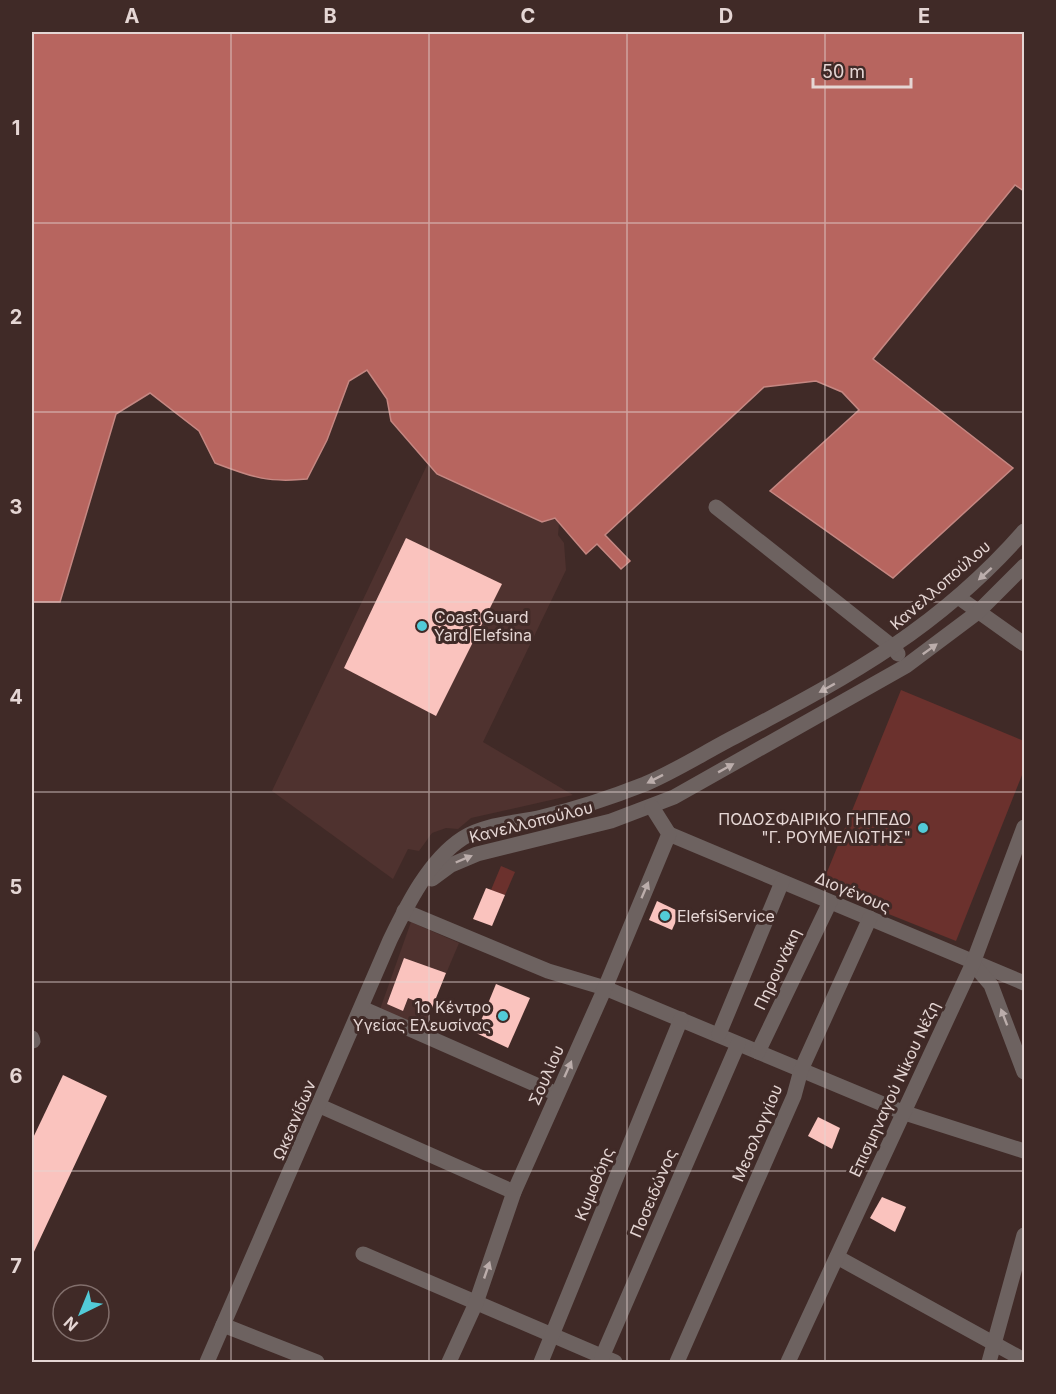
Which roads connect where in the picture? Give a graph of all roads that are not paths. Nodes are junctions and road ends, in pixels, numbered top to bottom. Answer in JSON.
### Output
{"nodes":[{"id":1,"x":716,"y":507,"type":"dead end"},
{"id":2,"x":1024,"y":531,"type":"edge"},
{"id":3,"x":1024,"y":566,"type":"edge"},
{"id":4,"x":958,"y":597,"type":"junction"},
{"id":5,"x":978,"y":612,"type":"junction"},
{"id":6,"x":1024,"y":644,"type":"edge"},
{"id":7,"x":894,"y":648,"type":"junction"},
{"id":8,"x":906,"y":666,"type":"junction"},
{"id":9,"x":652,"y":807,"type":"junction"},
{"id":10,"x":1024,"y":827,"type":"edge"},
{"id":11,"x":669,"y":834,"type":"junction"},
{"id":12,"x":782,"y":882,"type":"junction"},
{"id":13,"x":416,"y":892,"type":"junction"},
{"id":14,"x":830,"y":902,"type":"junction"},
{"id":15,"x":404,"y":911,"type":"junction"},
{"id":16,"x":870,"y":918,"type":"junction"},
{"id":17,"x":973,"y":963,"type":"junction"},
{"id":18,"x":1024,"y":983,"type":"edge"},
{"id":19,"x":604,"y":988,"type":"junction"},
{"id":20,"x":362,"y":1008,"type":"junction"},
{"id":21,"x":681,"y":1019,"type":"junction"},
{"id":22,"x":719,"y":1034,"type":"junction"},
{"id":23,"x":738,"y":1044,"type":"junction"},
{"id":24,"x":758,"y":1052,"type":"junction"},
{"id":25,"x":801,"y":1070,"type":"junction"},
{"id":26,"x":1024,"y":1072,"type":"edge"},
{"id":27,"x":558,"y":1094,"type":"junction"},
{"id":28,"x":320,"y":1106,"type":"junction"},
{"id":29,"x":902,"y":1112,"type":"junction"},
{"id":30,"x":1024,"y":1151,"type":"edge"},
{"id":31,"x":514,"y":1192,"type":"junction"},
{"id":32,"x":1024,"y":1235,"type":"edge"},
{"id":33,"x":363,"y":1254,"type":"dead end"},
{"id":34,"x":837,"y":1257,"type":"junction"},
{"id":35,"x":476,"y":1303,"type":"junction"},
{"id":36,"x":223,"y":1325,"type":"junction"},
{"id":37,"x":551,"y":1335,"type":"junction"},
{"id":38,"x":995,"y":1343,"type":"junction"},
{"id":39,"x":609,"y":1360,"type":"edge"},
{"id":40,"x":1024,"y":1360,"type":"edge"},
{"id":41,"x":207,"y":1362,"type":"edge"},
{"id":42,"x":317,"y":1362,"type":"edge"},
{"id":43,"x":449,"y":1362,"type":"edge"},
{"id":44,"x":541,"y":1362,"type":"edge"},
{"id":45,"x":677,"y":1362,"type":"edge"},
{"id":46,"x":788,"y":1362,"type":"edge"},
{"id":47,"x":989,"y":1362,"type":"edge"}],
"edges":[{"from":1,"to":7,"type":"street"},
{"from":2,"to":4,"type":"street","name":"Κανελλοπούλου","one_way":true},
{"from":3,"to":5,"type":"street","name":"Κανελλοπούλου"},
{"from":4,"to":5,"type":"street"},
{"from":4,"to":7,"type":"street","name":"Κανελλοπούλου"},
{"from":5,"to":6,"type":"street"},
{"from":8,"to":5,"type":"street","name":"Κανελλοπούλου","one_way":true},
{"from":7,"to":8,"type":"street"},
{"from":7,"to":13,"type":"street","name":"Κανελλοπούλου","one_way":true},
{"from":9,"to":8,"type":"street","name":"Κανελλοπούλου","one_way":true},
{"from":9,"to":11,"type":"street"},
{"from":13,"to":9,"type":"street","name":"Κανελλοπούλου","one_way":true},
{"from":10,"to":17,"type":"street","name":"Επισμηναγού Νίκου Νέζη"},
{"from":11,"to":12,"type":"street","name":"Διογένους"},
{"from":19,"to":11,"type":"street","name":"Σουλίου","one_way":true},
{"from":12,"to":14,"type":"street","name":"Διογένους"},
{"from":12,"to":22,"type":"street"},
{"from":13,"to":15,"type":"street","name":"Ωκεανίδων"},
{"from":14,"to":16,"type":"street","name":"Διογένους"},
{"from":14,"to":24,"type":"street","name":"Πηρουνάκη"},
{"from":15,"to":19,"type":"street"},
{"from":15,"to":20,"type":"street","name":"Ωκεανίδων"},
{"from":16,"to":17,"type":"street","name":"Διογένους"},
{"from":16,"to":25,"type":"street","name":"Μεσολογγίου"},
{"from":17,"to":18,"type":"street","name":"Διογένους"},
{"from":26,"to":17,"type":"street","one_way":true},
{"from":17,"to":29,"type":"street","name":"Επισμηναγού Νίκου Νέζη"},
{"from":19,"to":21,"type":"street"},
{"from":27,"to":19,"type":"street","name":"Σουλίου","one_way":true},
{"from":20,"to":27,"type":"street"},
{"from":20,"to":28,"type":"street","name":"Ωκεανίδων"},
{"from":21,"to":22,"type":"street"},
{"from":21,"to":37,"type":"street","name":"Κυμοθόης"},
{"from":22,"to":23,"type":"street"},
{"from":23,"to":24,"type":"street"},
{"from":23,"to":39,"type":"street","name":"Ποσειδώνος"},
{"from":24,"to":25,"type":"street"},
{"from":25,"to":29,"type":"street"},
{"from":25,"to":45,"type":"street","name":"Μεσολογγίου"},
{"from":27,"to":31,"type":"street","name":"Σουλίου"},
{"from":28,"to":31,"type":"street"},
{"from":28,"to":36,"type":"street","name":"Ωκεανίδων"},
{"from":29,"to":30,"type":"street"},
{"from":29,"to":34,"type":"street","name":"Επισμηναγού Νίκου Νέζη"},
{"from":35,"to":31,"type":"street","name":"Σουλίου","one_way":true},
{"from":32,"to":38,"type":"street"},
{"from":33,"to":35,"type":"street"},
{"from":34,"to":38,"type":"street"},
{"from":34,"to":46,"type":"street","name":"Επισμηναγού Νίκου Νέζη"},
{"from":35,"to":37,"type":"street"},
{"from":35,"to":43,"type":"street","name":"Σουλίου"},
{"from":36,"to":41,"type":"street","name":"Ωκεανίδων"},
{"from":36,"to":42,"type":"street"},
{"from":37,"to":39,"type":"street"},
{"from":37,"to":44,"type":"street","name":"Κυμοθόης"},
{"from":38,"to":40,"type":"street"},
{"from":38,"to":47,"type":"street"}]}
